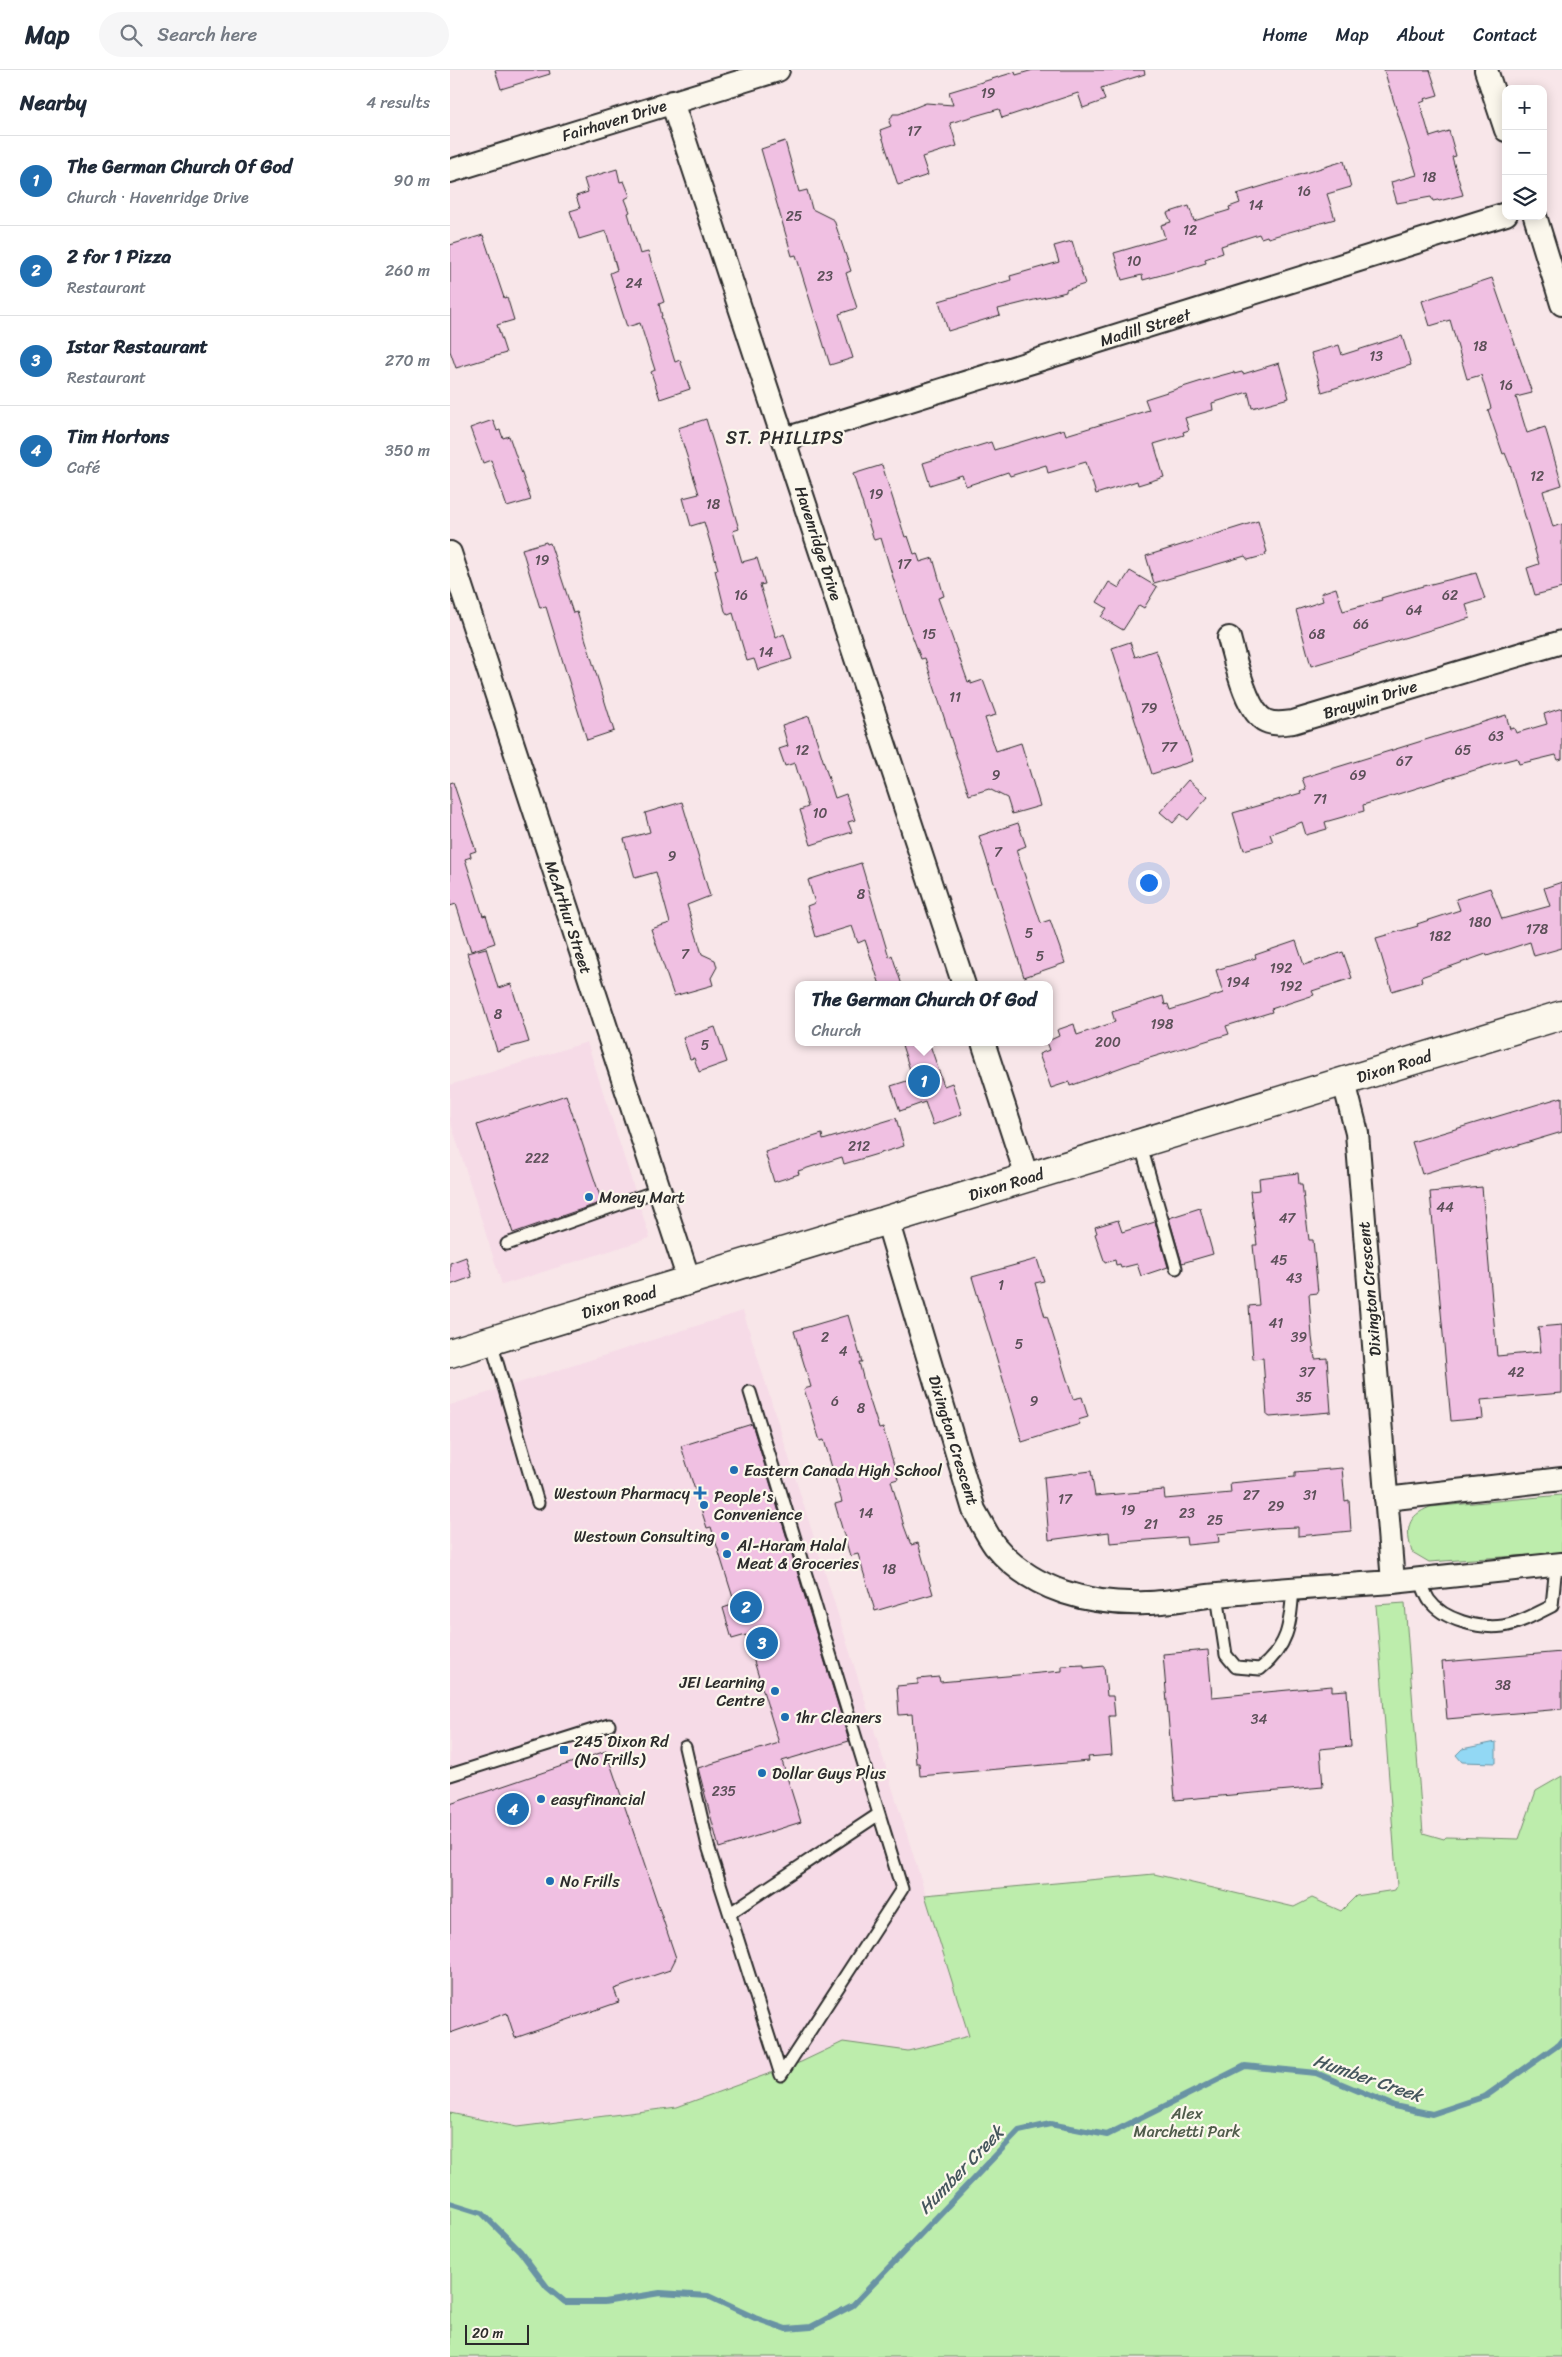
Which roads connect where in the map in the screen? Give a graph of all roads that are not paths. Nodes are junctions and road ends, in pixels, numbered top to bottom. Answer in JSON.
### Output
{"nodes":[{"id":1,"x":778,"y":70,"type":"edge"},
{"id":2,"x":1486,"y":70,"type":"edge"},
{"id":3,"x":672,"y":102,"type":"junction"},
{"id":4,"x":1502,"y":118,"type":"edge"},
{"id":5,"x":450,"y":171,"type":"edge"},
{"id":6,"x":1502,"y":215,"type":"edge"},
{"id":7,"x":1535,"y":220,"type":"edge"},
{"id":8,"x":1562,"y":304,"type":"edge"},
{"id":9,"x":785,"y":439,"type":"junction"},
{"id":10,"x":450,"y":553,"type":"edge"},
{"id":11,"x":1229,"y":638,"type":"dead end"},
{"id":12,"x":1562,"y":642,"type":"edge"},
{"id":13,"x":963,"y":981,"type":"edge"},
{"id":14,"x":1562,"y":1015,"type":"edge"},
{"id":15,"x":984,"y":1046,"type":"edge"},
{"id":16,"x":1344,"y":1082,"type":"junction"},
{"id":17,"x":1140,"y":1143,"type":"junction"},
{"id":18,"x":1027,"y":1177,"type":"junction"},
{"id":19,"x":659,"y":1190,"type":"junction"},
{"id":20,"x":887,"y":1220,"type":"junction"},
{"id":21,"x":507,"y":1244,"type":"dead end"},
{"id":22,"x":1176,"y":1268,"type":"dead end"},
{"id":23,"x":689,"y":1280,"type":"junction"},
{"id":24,"x":491,"y":1342,"type":"junction"},
{"id":25,"x":450,"y":1354,"type":"edge"},
{"id":26,"x":750,"y":1392,"type":"dead end"},
{"id":27,"x":1562,"y":1478,"type":"edge"},
{"id":28,"x":1386,"y":1499,"type":"junction"},
{"id":29,"x":538,"y":1502,"type":"dead end"},
{"id":30,"x":1559,"y":1564,"type":"edge"},
{"id":31,"x":1420,"y":1579,"type":"junction"},
{"id":32,"x":1393,"y":1582,"type":"junction"},
{"id":33,"x":1293,"y":1589,"type":"junction"},
{"id":34,"x":1217,"y":1595,"type":"junction"},
{"id":35,"x":1557,"y":1607,"type":"edge"},
{"id":36,"x":609,"y":1725,"type":"dead end"},
{"id":37,"x":685,"y":1747,"type":"dead end"},
{"id":38,"x":450,"y":1775,"type":"edge"},
{"id":39,"x":879,"y":1814,"type":"junction"},
{"id":40,"x":730,"y":1913,"type":"junction"}],
"edges":[{"from":1,"to":3,"type":"street","name":"Fairhaven Drive"},
{"from":2,"to":4,"type":"street"},
{"from":3,"to":5,"type":"street","name":"Fairhaven Drive"},
{"from":3,"to":9,"type":"street","name":"Havenridge Drive"},
{"from":6,"to":9,"type":"street","name":"Madill Street"},
{"from":7,"to":8,"type":"street"},
{"from":9,"to":13,"type":"street","name":"Havenridge Drive"},
{"from":10,"to":19,"type":"street","name":"McArthur Street"},
{"from":11,"to":12,"type":"street","name":"Braywin Drive"},
{"from":14,"to":16,"type":"main road","name":"Dixon Road"},
{"from":15,"to":18,"type":"street"},
{"from":16,"to":17,"type":"main road","name":"Dixon Road"},
{"from":16,"to":28,"type":"street","name":"Dixington Crescent"},
{"from":17,"to":18,"type":"main road","name":"Dixon Road"},
{"from":17,"to":22,"type":"lane"},
{"from":18,"to":20,"type":"main road","name":"Dixon Road"},
{"from":19,"to":21,"type":"lane"},
{"from":19,"to":23,"type":"street","name":"McArthur Street"},
{"from":20,"to":23,"type":"main road","name":"Dixon Road"},
{"from":20,"to":34,"type":"street","name":"Dixington Crescent"},
{"from":23,"to":24,"type":"main road","name":"Dixon Road"},
{"from":24,"to":25,"type":"main road","name":"Dixon Road"},
{"from":24,"to":29,"type":"lane"},
{"from":26,"to":39,"type":"lane"},
{"from":27,"to":28,"type":"street"},
{"from":28,"to":32,"type":"street","name":"Dixington Crescent"},
{"from":30,"to":31,"type":"street","name":"Dixington Crescent"},
{"from":30,"to":35,"type":"lane"},
{"from":31,"to":32,"type":"street","name":"Dixington Crescent"},
{"from":31,"to":35,"type":"lane"},
{"from":32,"to":33,"type":"street","name":"Dixington Crescent"},
{"from":33,"to":34,"type":"street","name":"Dixington Crescent"},
{"from":33,"to":34,"type":"lane"},
{"from":36,"to":38,"type":"lane"},
{"from":37,"to":40,"type":"lane"},
{"from":39,"to":40,"type":"lane"},
{"from":39,"to":40,"type":"lane"}]}
